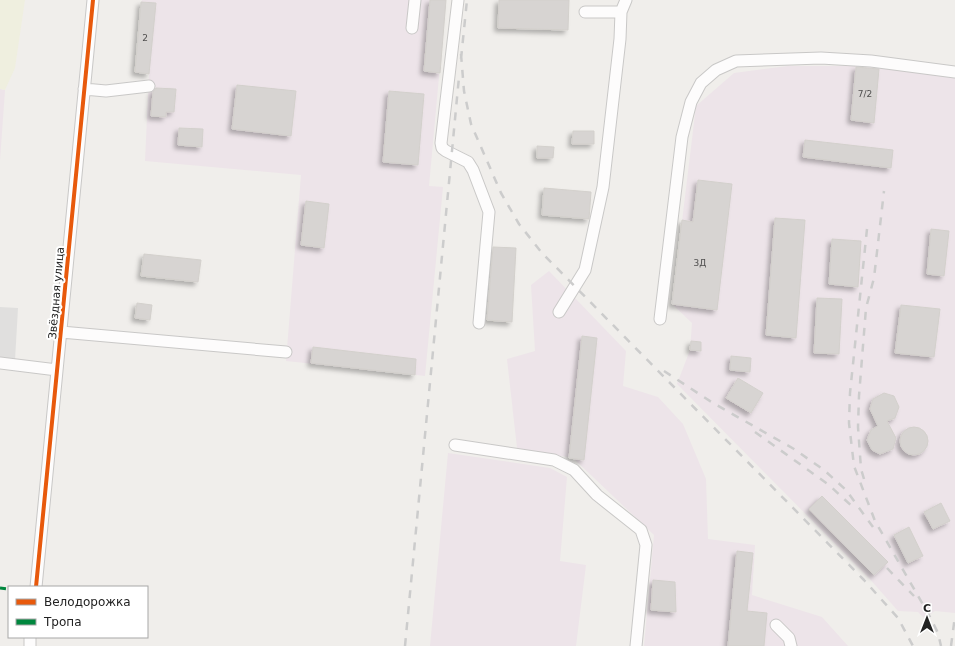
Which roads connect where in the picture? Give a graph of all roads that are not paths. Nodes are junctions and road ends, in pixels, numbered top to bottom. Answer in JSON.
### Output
{"nodes":[{"id":1,"x":93,"y":0,"type":"edge"},
{"id":2,"x":415,"y":0,"type":"edge"},
{"id":3,"x":458,"y":0,"type":"edge"},
{"id":4,"x":626,"y":0,"type":"edge"},
{"id":5,"x":585,"y":12,"type":"dead end"},
{"id":6,"x":621,"y":12,"type":"junction"},
{"id":7,"x":412,"y":28,"type":"dead end"},
{"id":8,"x":955,"y":72,"type":"edge"},
{"id":9,"x":149,"y":86,"type":"dead end"},
{"id":10,"x":84,"y":88,"type":"junction"},
{"id":11,"x":559,"y":312,"type":"dead end"},
{"id":12,"x":660,"y":319,"type":"dead end"},
{"id":13,"x":479,"y":323,"type":"dead end"},
{"id":14,"x":61,"y":332,"type":"junction"},
{"id":15,"x":286,"y":352,"type":"dead end"},
{"id":16,"x":0,"y":363,"type":"edge"},
{"id":17,"x":57,"y":370,"type":"junction"},
{"id":18,"x":455,"y":445,"type":"dead end"},
{"id":19,"x":36,"y":586,"type":"edge"},
{"id":20,"x":776,"y":625,"type":"dead end"},
{"id":21,"x":636,"y":646,"type":"edge"},
{"id":22,"x":790,"y":646,"type":"edge"}],
"edges":[{"from":1,"to":10,"type":"street","name":"Звёздная улица"},
{"from":2,"to":7,"type":"street"},
{"from":3,"to":13,"type":"street"},
{"from":4,"to":6,"type":"street"},
{"from":5,"to":6,"type":"street"},
{"from":6,"to":11,"type":"street"},
{"from":8,"to":12,"type":"street"},
{"from":9,"to":10,"type":"street"},
{"from":10,"to":14,"type":"street","name":"Звёздная улица"},
{"from":14,"to":15,"type":"street"},
{"from":14,"to":17,"type":"street","name":"Звёздная улица"},
{"from":16,"to":17,"type":"street"},
{"from":17,"to":19,"type":"street","name":"Звёздная улица"},
{"from":18,"to":21,"type":"street"},
{"from":20,"to":22,"type":"street"}]}
